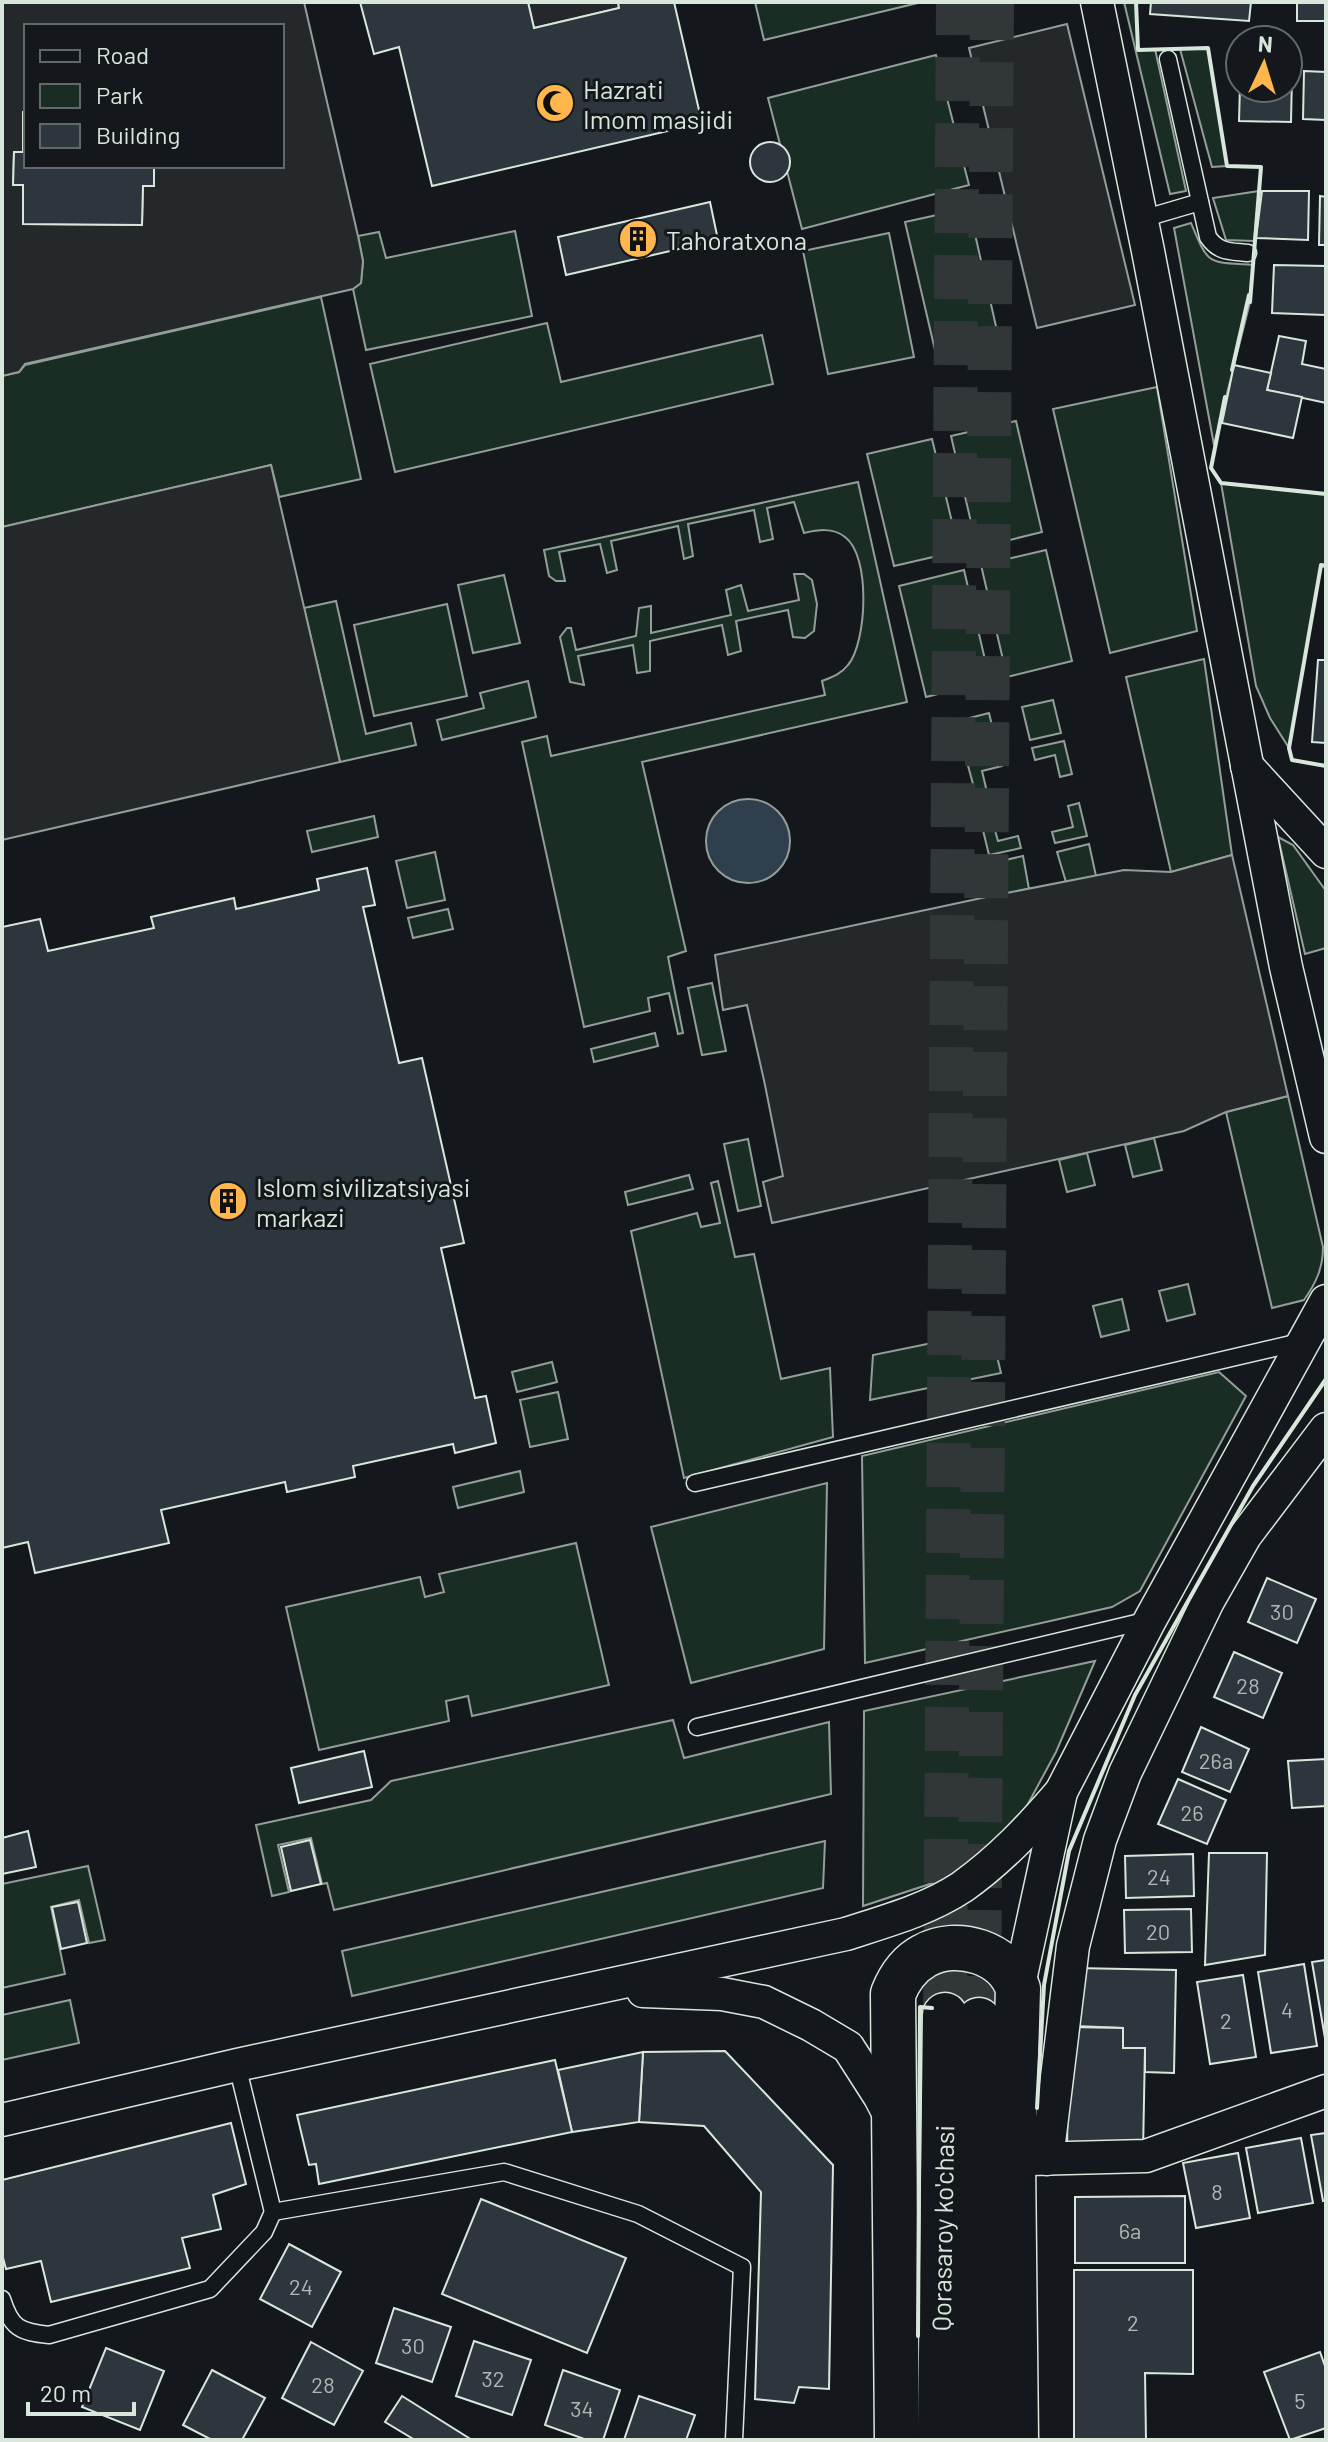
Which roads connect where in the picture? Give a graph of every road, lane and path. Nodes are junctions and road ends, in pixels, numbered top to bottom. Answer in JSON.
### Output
{"nodes":[{"id":1,"x":1097,"y":2,"type":"edge"},
{"id":2,"x":1168,"y":59,"type":"dead end"},
{"id":3,"x":1200,"y":202,"type":"junction"},
{"id":4,"x":1142,"y":219,"type":"junction"},
{"id":5,"x":1248,"y":253,"type":"dead end"},
{"id":6,"x":1247,"y":766,"type":"junction"},
{"id":7,"x":1326,"y":852,"type":"edge"},
{"id":8,"x":1326,"y":1137,"type":"edge"},
{"id":9,"x":1326,"y":1301,"type":"edge"},
{"id":10,"x":1305,"y":1340,"type":"junction"},
{"id":11,"x":1326,"y":1429,"type":"edge"},
{"id":12,"x":695,"y":1483,"type":"dead end"},
{"id":13,"x":1150,"y":1620,"type":"junction"},
{"id":14,"x":697,"y":1727,"type":"dead end"},
{"id":15,"x":1061,"y":1792,"type":"junction"},
{"id":16,"x":599,"y":1989,"type":"junction"},
{"id":17,"x":1018,"y":1989,"type":"junction"},
{"id":18,"x":237,"y":2065,"type":"junction"},
{"id":19,"x":1326,"y":2091,"type":"edge"},
{"id":20,"x":2,"y":2120,"type":"edge"},
{"id":21,"x":894,"y":2125,"type":"junction"},
{"id":22,"x":1030,"y":2159,"type":"junction"},
{"id":23,"x":273,"y":2212,"type":"junction"},
{"id":24,"x":2,"y":2299,"type":"edge"},
{"id":25,"x":734,"y":2440,"type":"edge"},
{"id":26,"x":897,"y":2440,"type":"edge"},
{"id":27,"x":940,"y":2440,"type":"edge"},
{"id":28,"x":979,"y":2440,"type":"edge"},
{"id":29,"x":1016,"y":2440,"type":"edge"}],
"edges":[{"from":1,"to":4,"type":"street"},
{"from":2,"to":3,"type":"lane"},
{"from":3,"to":4,"type":"lane"},
{"from":3,"to":5,"type":"lane"},
{"from":4,"to":6,"type":"street"},
{"from":6,"to":7,"type":"street"},
{"from":6,"to":8,"type":"street"},
{"from":9,"to":10,"type":"street"},
{"from":10,"to":12,"type":"lane"},
{"from":10,"to":13,"type":"street"},
{"from":11,"to":22,"type":"street"},
{"from":13,"to":14,"type":"lane"},
{"from":13,"to":15,"type":"street"},
{"from":15,"to":16,"type":"street"},
{"from":15,"to":17,"type":"street"},
{"from":16,"to":18,"type":"street"},
{"from":16,"to":21,"type":"street"},
{"from":17,"to":21,"type":"main road"},
{"from":17,"to":22,"type":"main road"},
{"from":18,"to":20,"type":"street"},
{"from":18,"to":23,"type":"lane"},
{"from":19,"to":22,"type":"street"},
{"from":21,"to":26,"type":"main road"},
{"from":22,"to":29,"type":"main road"},
{"from":23,"to":24,"type":"lane"},
{"from":23,"to":25,"type":"lane"},
{"from":27,"to":28,"type":"main road","name":"Qorasaroy ko'chasi"}]}
